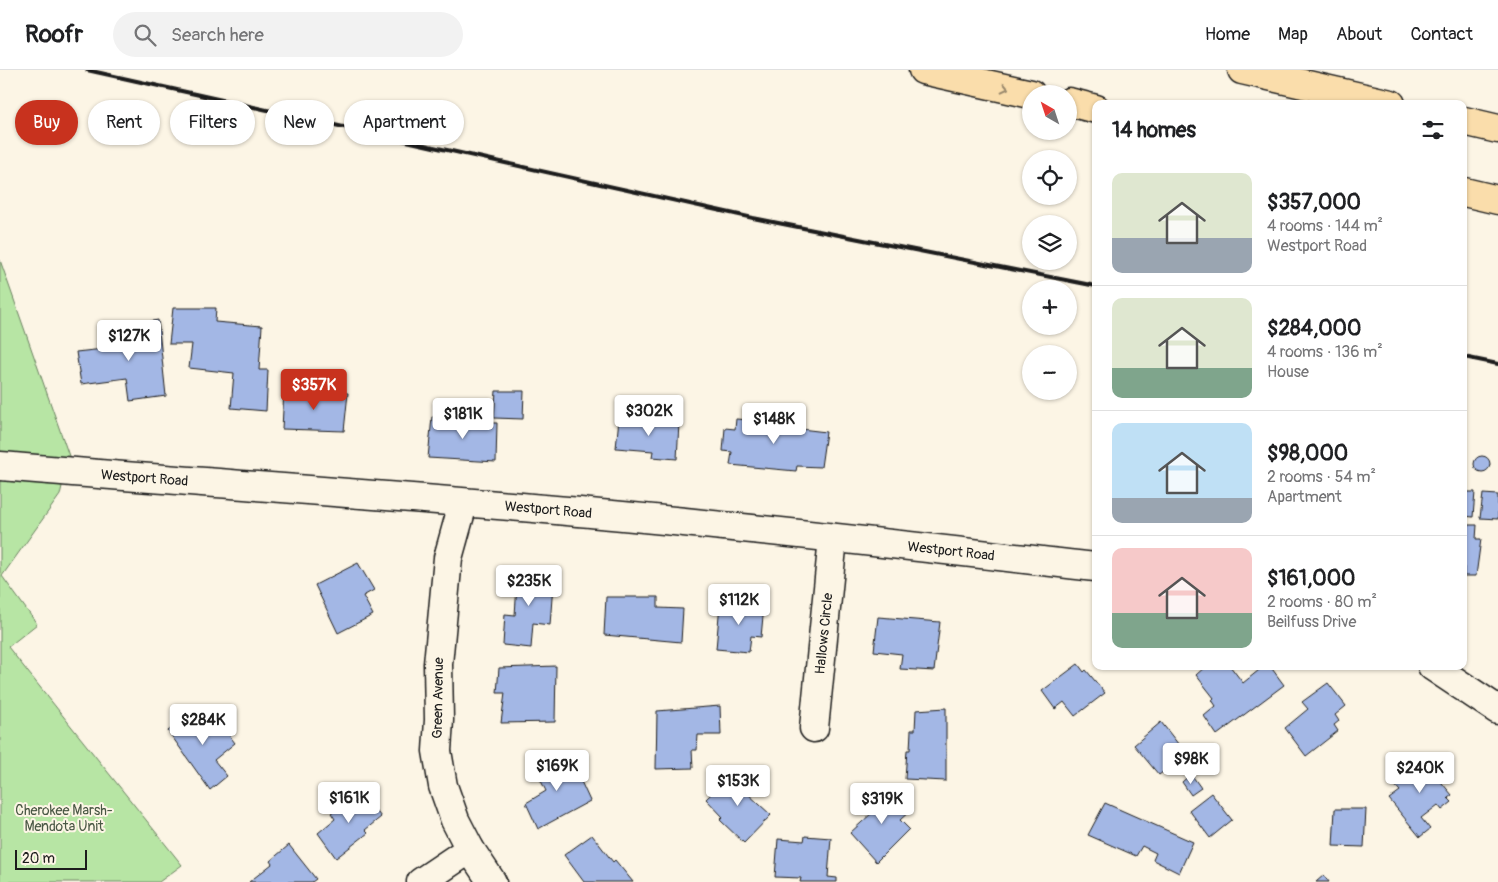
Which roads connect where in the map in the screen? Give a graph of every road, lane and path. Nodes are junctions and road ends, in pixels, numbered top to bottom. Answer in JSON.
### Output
{"nodes":[{"id":1,"x":923,"y":70,"type":"edge"},
{"id":2,"x":1242,"y":70,"type":"edge"},
{"id":3,"x":1022,"y":92,"type":"edge"},
{"id":4,"x":1373,"y":100,"type":"edge"},
{"id":5,"x":1078,"y":104,"type":"edge"},
{"id":6,"x":1092,"y":108,"type":"edge"},
{"id":7,"x":1467,"y":122,"type":"edge"},
{"id":8,"x":1498,"y":129,"type":"edge"},
{"id":9,"x":1467,"y":193,"type":"edge"},
{"id":10,"x":1498,"y":200,"type":"edge"},
{"id":11,"x":0,"y":466,"type":"edge"},
{"id":12,"x":463,"y":504,"type":"junction"},
{"id":13,"x":833,"y":538,"type":"junction"},
{"id":14,"x":1092,"y":567,"type":"edge"},
{"id":15,"x":1438,"y":670,"type":"edge"},
{"id":16,"x":1498,"y":710,"type":"edge"},
{"id":17,"x":814,"y":728,"type":"dead end"},
{"id":18,"x":470,"y":849,"type":"junction"},
{"id":19,"x":422,"y":882,"type":"edge"},
{"id":20,"x":492,"y":882,"type":"edge"}],
"edges":[{"from":1,"to":3,"type":"main road","one_way":true},
{"from":2,"to":4,"type":"main road"},
{"from":5,"to":6,"type":"main road"},
{"from":7,"to":8,"type":"main road"},
{"from":9,"to":10,"type":"main road"},
{"from":11,"to":12,"type":"street","name":"Westport Road"},
{"from":12,"to":13,"type":"street","name":"Westport Road"},
{"from":12,"to":18,"type":"street","name":"Green Avenue"},
{"from":13,"to":14,"type":"street","name":"Westport Road"},
{"from":13,"to":17,"type":"street","name":"Hallows Circle"},
{"from":15,"to":16,"type":"street"},
{"from":18,"to":19,"type":"street"},
{"from":18,"to":20,"type":"street","name":"Green Avenue"}]}
